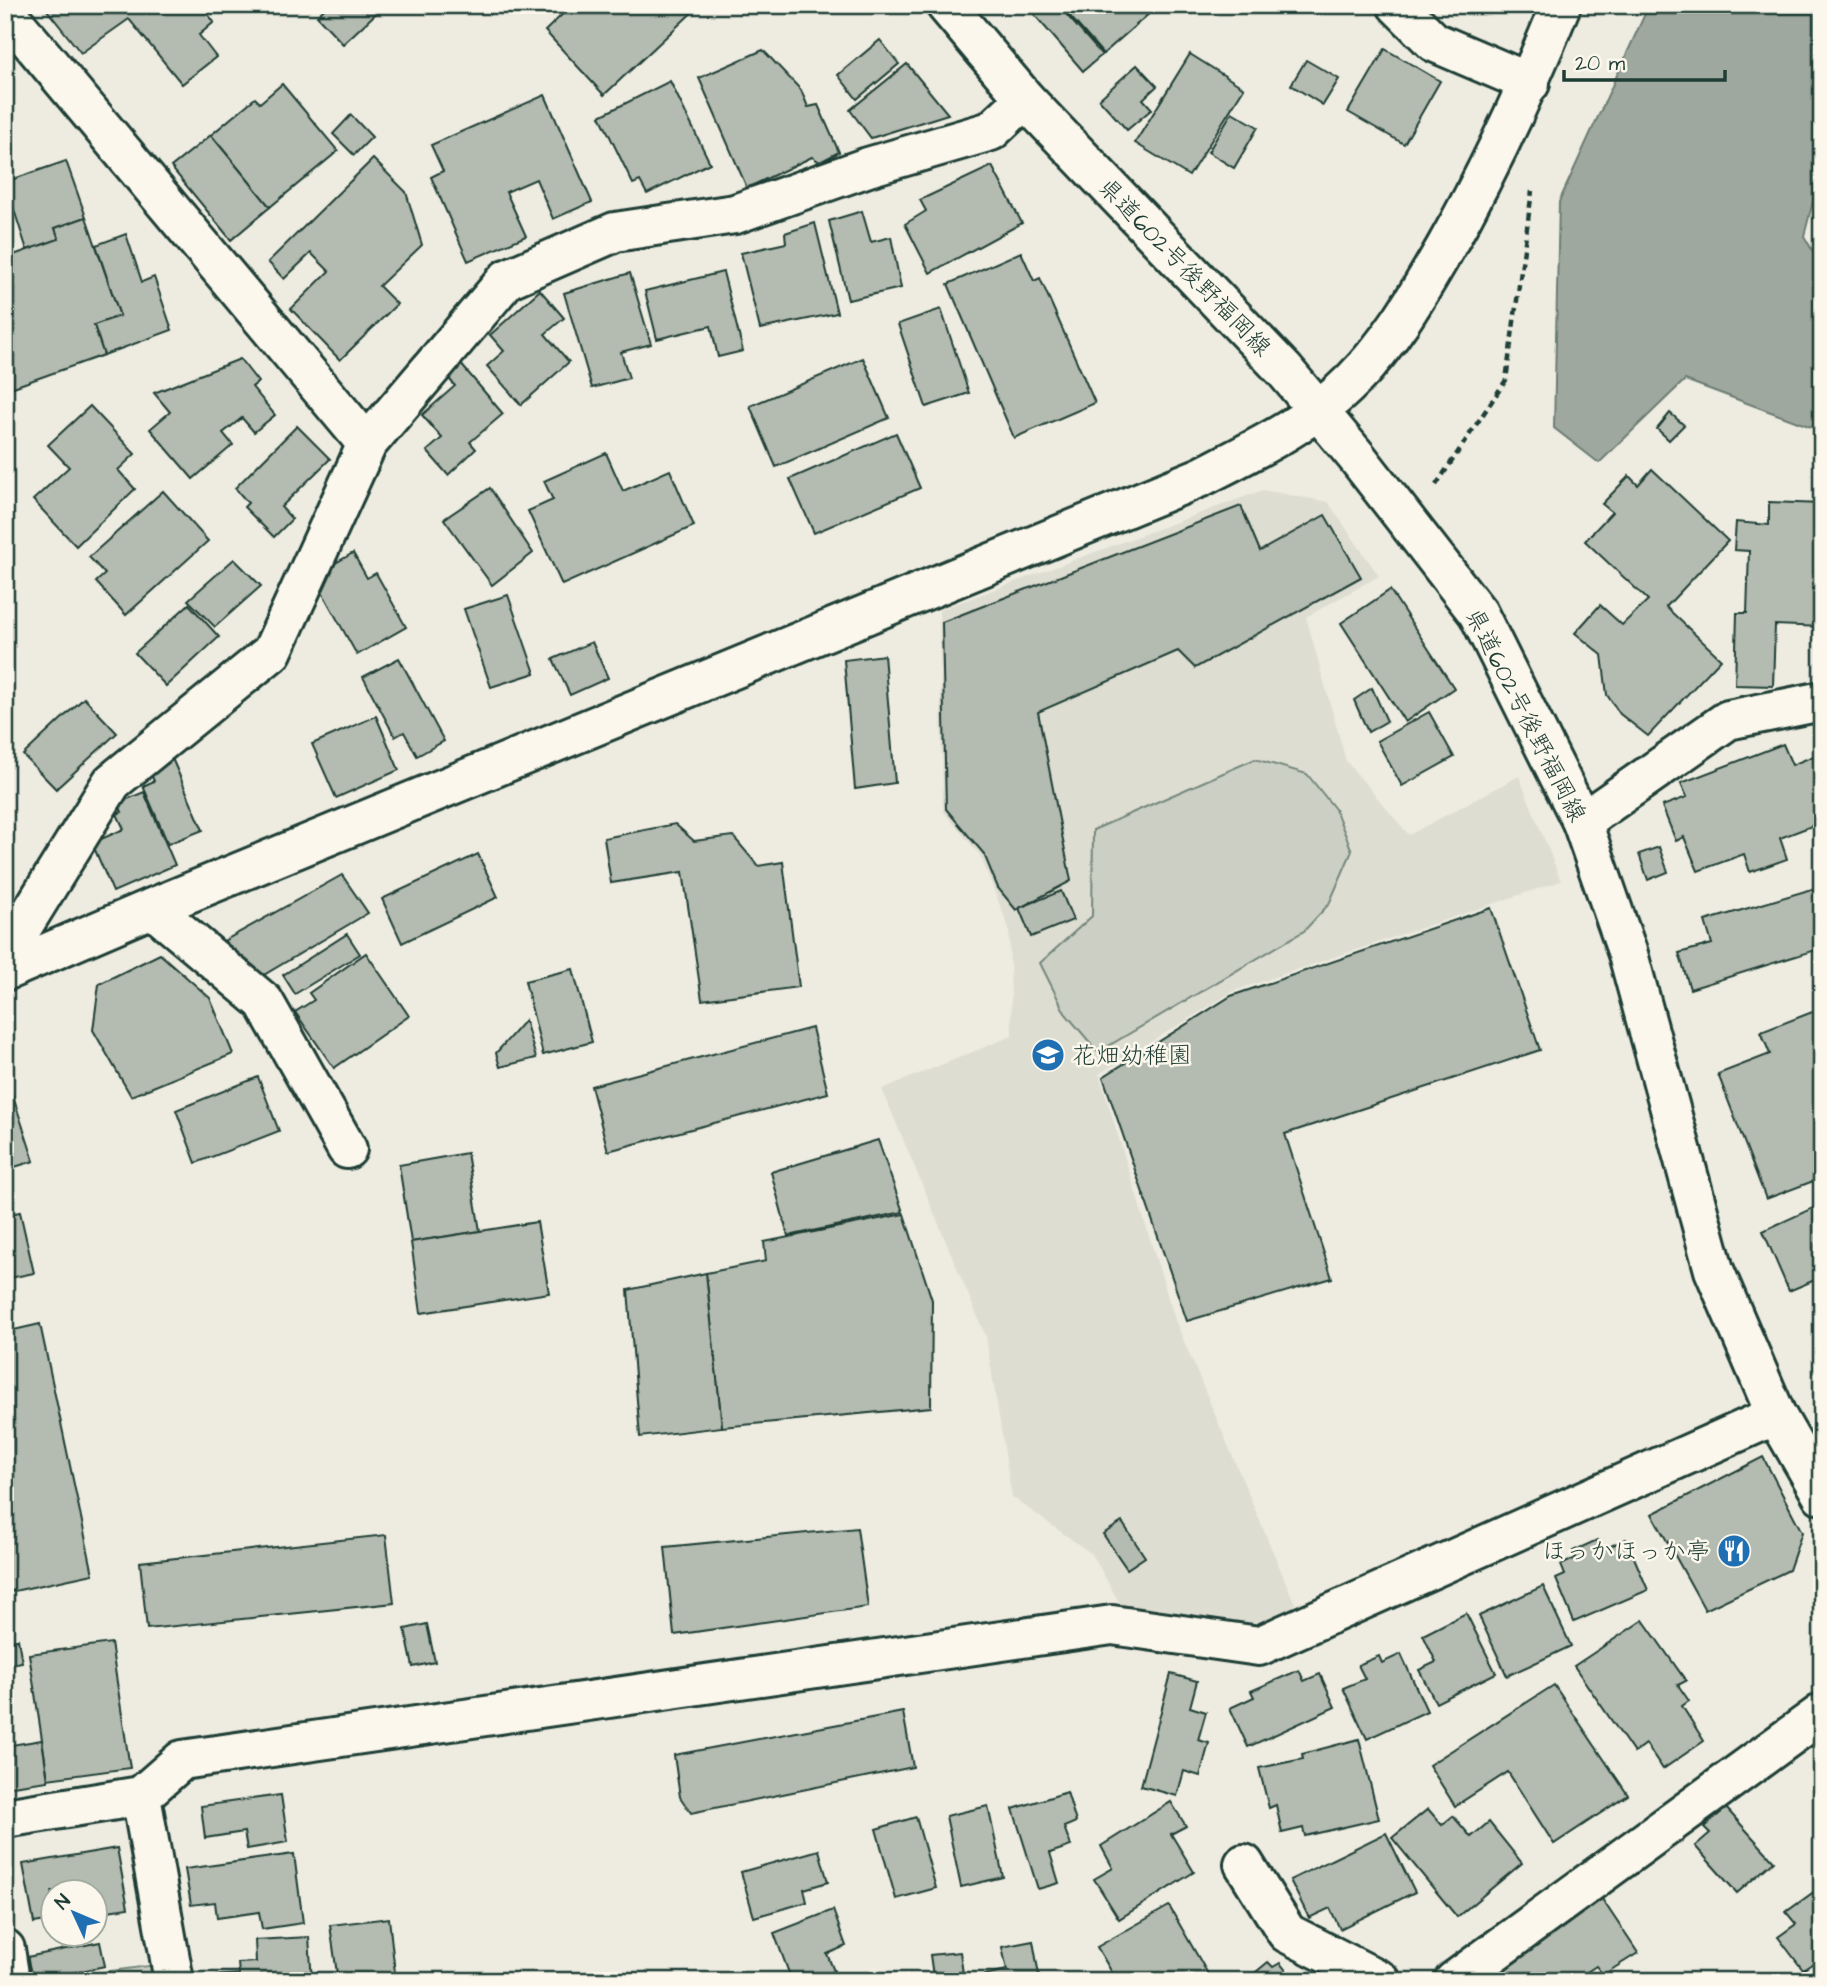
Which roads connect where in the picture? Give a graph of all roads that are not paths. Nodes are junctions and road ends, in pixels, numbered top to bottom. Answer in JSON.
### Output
{"nodes":[{"id":1,"x":946,"y":5,"type":"edge"},
{"id":2,"x":1398,"y":5,"type":"edge"},
{"id":3,"x":1561,"y":5,"type":"edge"},
{"id":4,"x":5,"y":11,"type":"edge"},
{"id":5,"x":1530,"y":83,"type":"junction"},
{"id":6,"x":1025,"y":99,"type":"junction"},
{"id":7,"x":1318,"y":409,"type":"junction"},
{"id":8,"x":367,"y":444,"type":"junction"},
{"id":9,"x":1822,"y":701,"type":"edge"},
{"id":10,"x":1582,"y":822,"type":"junction"},
{"id":11,"x":152,"y":908,"type":"junction"},
{"id":12,"x":5,"y":955,"type":"edge"},
{"id":13,"x":5,"y":971,"type":"edge"},
{"id":14,"x":347,"y":1149,"type":"dead end"},
{"id":15,"x":1776,"y":1415,"type":"junction"},
{"id":16,"x":1822,"y":1495,"type":"edge"},
{"id":17,"x":1822,"y":1713,"type":"edge"},
{"id":18,"x":141,"y":1796,"type":"junction"},
{"id":19,"x":5,"y":1818,"type":"edge"},
{"id":20,"x":1244,"y":1864,"type":"dead end"},
{"id":21,"x":5,"y":1949,"type":"edge"},
{"id":22,"x":10,"y":1981,"type":"edge"},
{"id":23,"x":174,"y":1981,"type":"edge"},
{"id":24,"x":1381,"y":1981,"type":"edge"},
{"id":25,"x":1454,"y":1981,"type":"edge"}],
"edges":[{"from":1,"to":6,"type":"street","name":"県道602号後野福岡線"},
{"from":2,"to":5,"type":"street"},
{"from":3,"to":5,"type":"street"},
{"from":4,"to":8,"type":"street"},
{"from":5,"to":7,"type":"street"},
{"from":6,"to":7,"type":"street","name":"県道602号後野福岡線"},
{"from":6,"to":8,"type":"street"},
{"from":7,"to":10,"type":"street","name":"県道602号後野福岡線"},
{"from":7,"to":11,"type":"street"},
{"from":8,"to":12,"type":"street"},
{"from":9,"to":10,"type":"street"},
{"from":10,"to":15,"type":"street","name":"県道602号後野福岡線"},
{"from":11,"to":13,"type":"street"},
{"from":11,"to":14,"type":"street"},
{"from":15,"to":16,"type":"street","name":"県道602号後野福岡線"},
{"from":15,"to":18,"type":"street"},
{"from":17,"to":25,"type":"street"},
{"from":18,"to":19,"type":"street"},
{"from":18,"to":23,"type":"street"},
{"from":20,"to":24,"type":"street"},
{"from":21,"to":22,"type":"street"}]}
